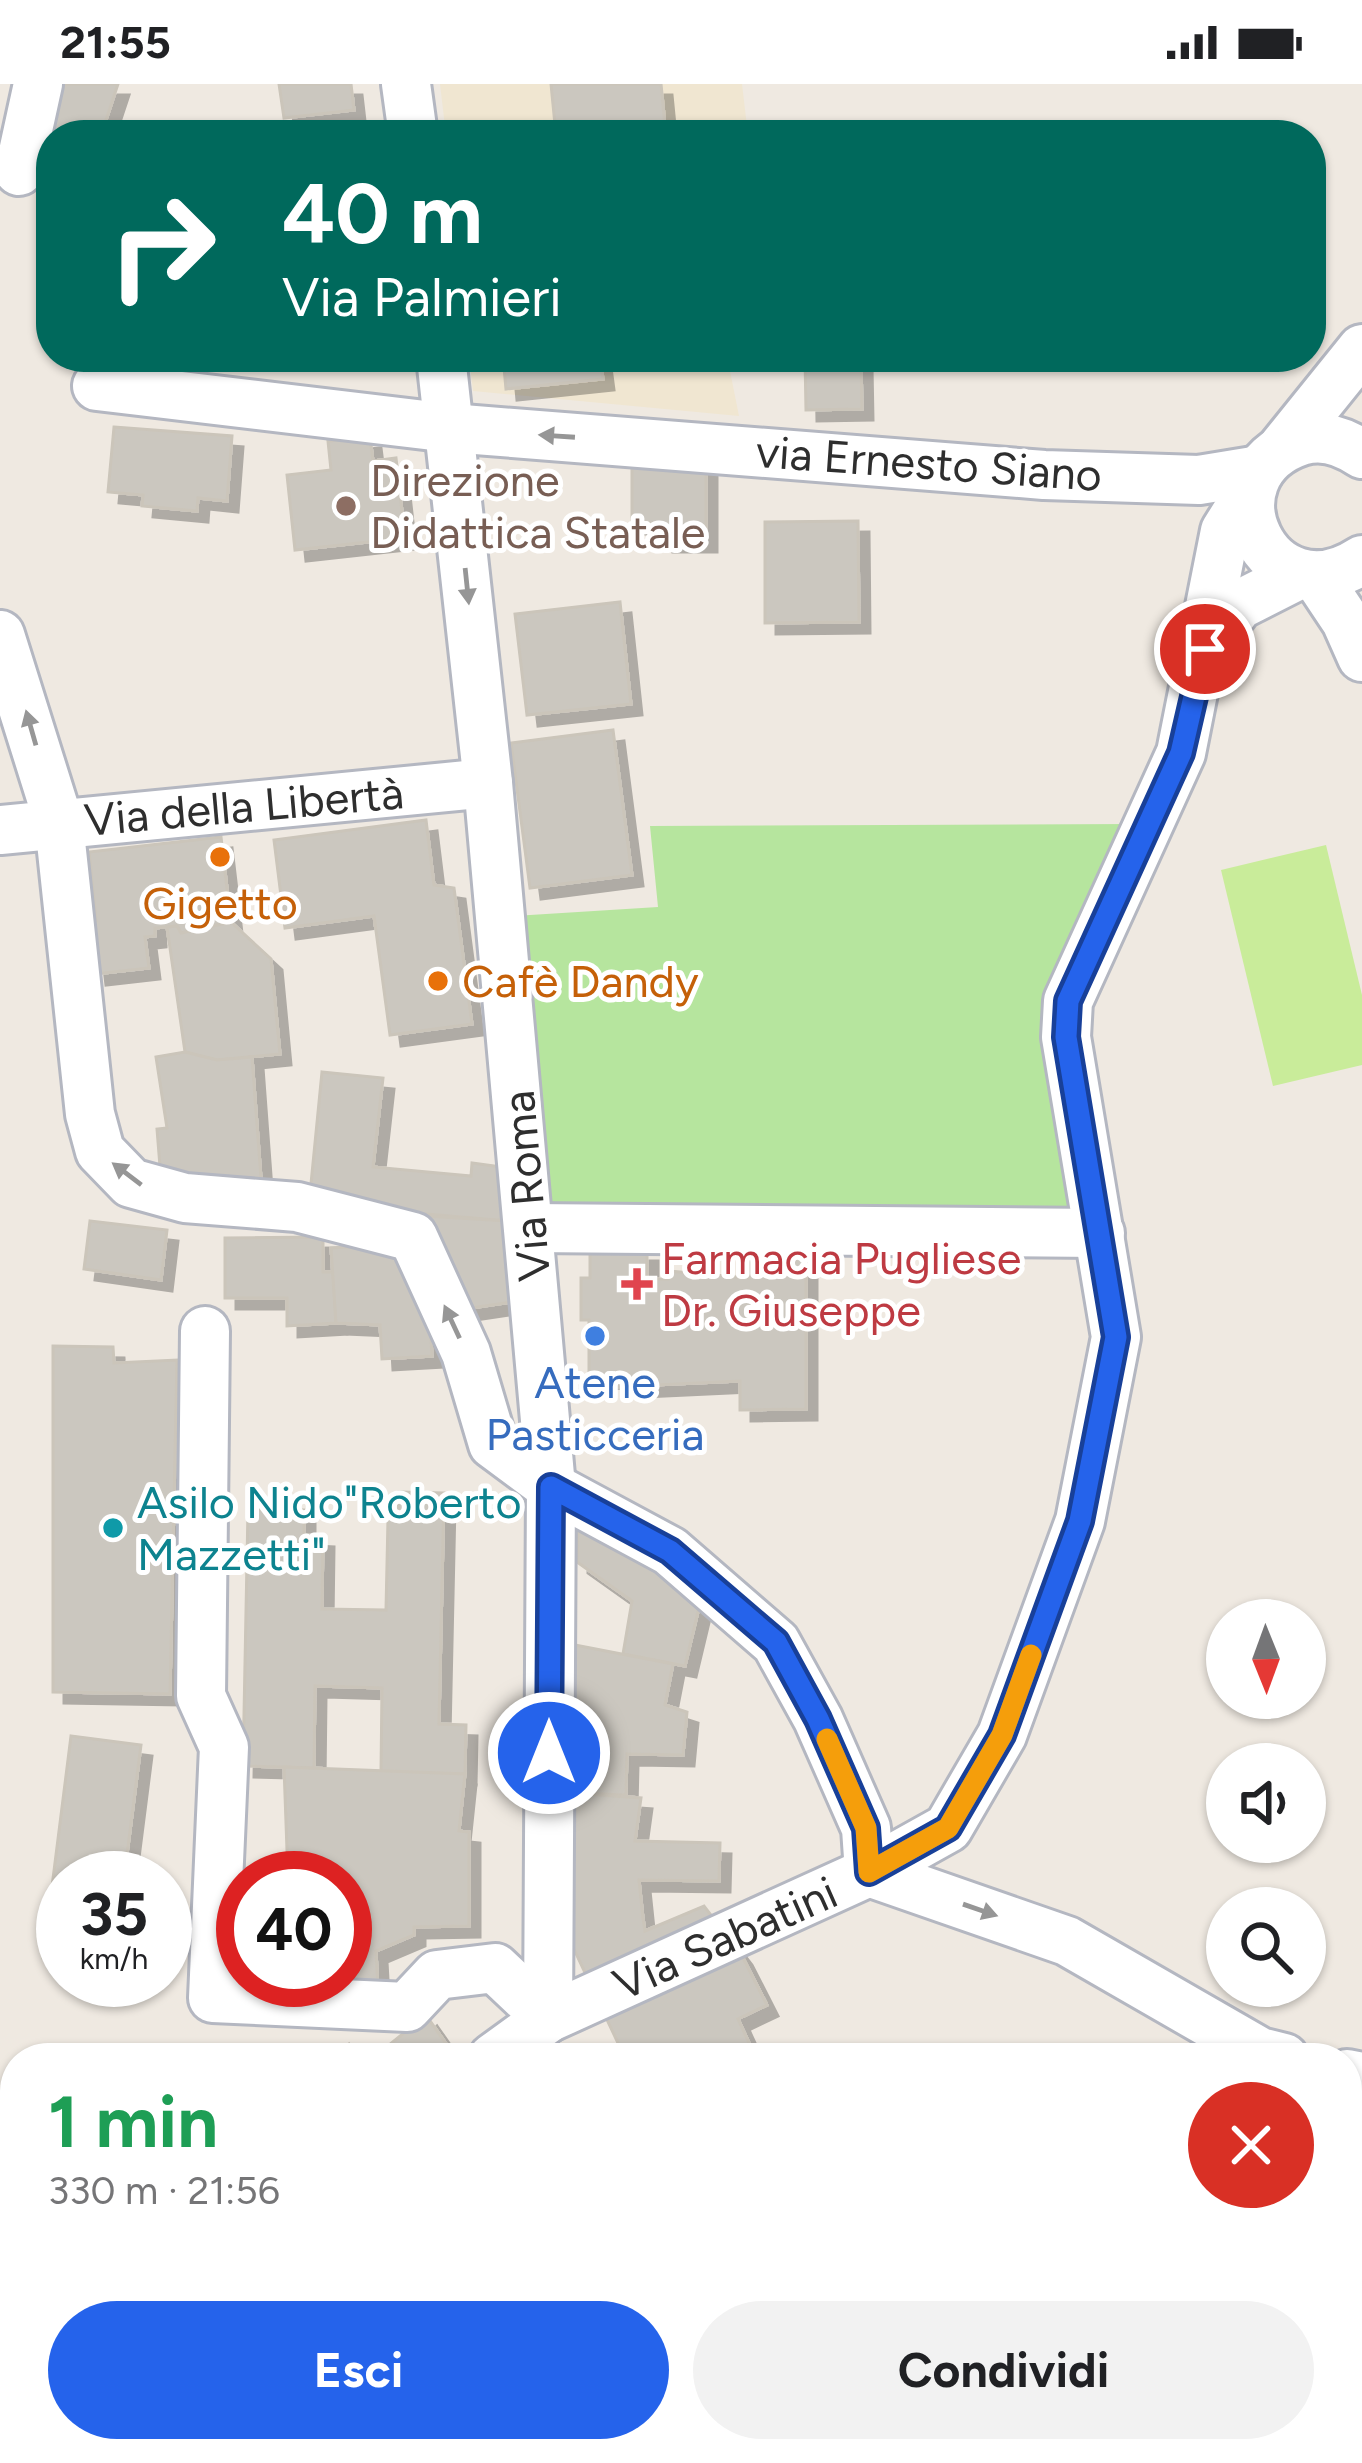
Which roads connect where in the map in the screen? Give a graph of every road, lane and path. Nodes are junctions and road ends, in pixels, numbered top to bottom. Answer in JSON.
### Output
{"nodes":[{"id":1,"x":38,"y":84,"type":"edge"},
{"id":2,"x":406,"y":84,"type":"edge"},
{"id":3,"x":410,"y":120,"type":"edge"},
{"id":4,"x":19,"y":171,"type":"dead end"},
{"id":5,"x":1362,"y":350,"type":"edge"},
{"id":6,"x":443,"y":372,"type":"edge"},
{"id":7,"x":97,"y":386,"type":"dead end"},
{"id":8,"x":450,"y":428,"type":"junction"},
{"id":9,"x":1362,"y":454,"type":"edge"},
{"id":10,"x":1265,"y":468,"type":"junction"},
{"id":11,"x":1362,"y":560,"type":"edge"},
{"id":12,"x":1308,"y":575,"type":"junction"},
{"id":13,"x":0,"y":635,"type":"edge"},
{"id":14,"x":1205,"y":649,"type":"junction"},
{"id":15,"x":1362,"y":657,"type":"edge"},
{"id":16,"x":488,"y":783,"type":"junction"},
{"id":17,"x":59,"y":824,"type":"junction"},
{"id":18,"x":0,"y":830,"type":"edge"},
{"id":19,"x":530,"y":1228,"type":"junction"},
{"id":20,"x":1100,"y":1234,"type":"junction"},
{"id":21,"x":206,"y":1331,"type":"dead end"},
{"id":22,"x":551,"y":1487,"type":"junction"},
{"id":23,"x":869,"y":1872,"type":"junction"},
{"id":24,"x":564,"y":2011,"type":"junction"},
{"id":25,"x":516,"y":2043,"type":"edge"},
{"id":26,"x":1244,"y":2043,"type":"edge"}],
"edges":[{"from":1,"to":4,"type":"street"},
{"from":2,"to":3,"type":"street"},
{"from":5,"to":10,"type":"street","name":"Via Sabatini"},
{"from":6,"to":8,"type":"street","name":"Via Roma"},
{"from":7,"to":8,"type":"street","name":"via Ernesto Siano"},
{"from":10,"to":8,"type":"street","name":"via Ernesto Siano","one_way":true},
{"from":8,"to":16,"type":"street","name":"Via Roma","one_way":true},
{"from":9,"to":10,"type":"street","name":"via Ernesto Siano"},
{"from":10,"to":12,"type":"street"},
{"from":10,"to":14,"type":"street","name":"Via Sabatini"},
{"from":11,"to":12,"type":"street"},
{"from":12,"to":14,"type":"street"},
{"from":12,"to":15,"type":"street"},
{"from":17,"to":13,"type":"street","one_way":true},
{"from":14,"to":20,"type":"street","name":"Via Sabatini"},
{"from":16,"to":17,"type":"street","name":"Via della Libertà"},
{"from":16,"to":19,"type":"street","name":"Via Roma"},
{"from":17,"to":18,"type":"street","name":"Via della Libertà"},
{"from":22,"to":17,"type":"street","one_way":true},
{"from":19,"to":20,"type":"street"},
{"from":19,"to":22,"type":"street","name":"Via Roma"},
{"from":20,"to":23,"type":"street","name":"Via Sabatini"},
{"from":21,"to":24,"type":"street"},
{"from":22,"to":23,"type":"street"},
{"from":22,"to":24,"type":"street","name":"Via Roma"},
{"from":23,"to":24,"type":"street","name":"Via Sabatini"},
{"from":23,"to":26,"type":"street","one_way":true},
{"from":24,"to":25,"type":"street","name":"Via Sabatini"}]}
